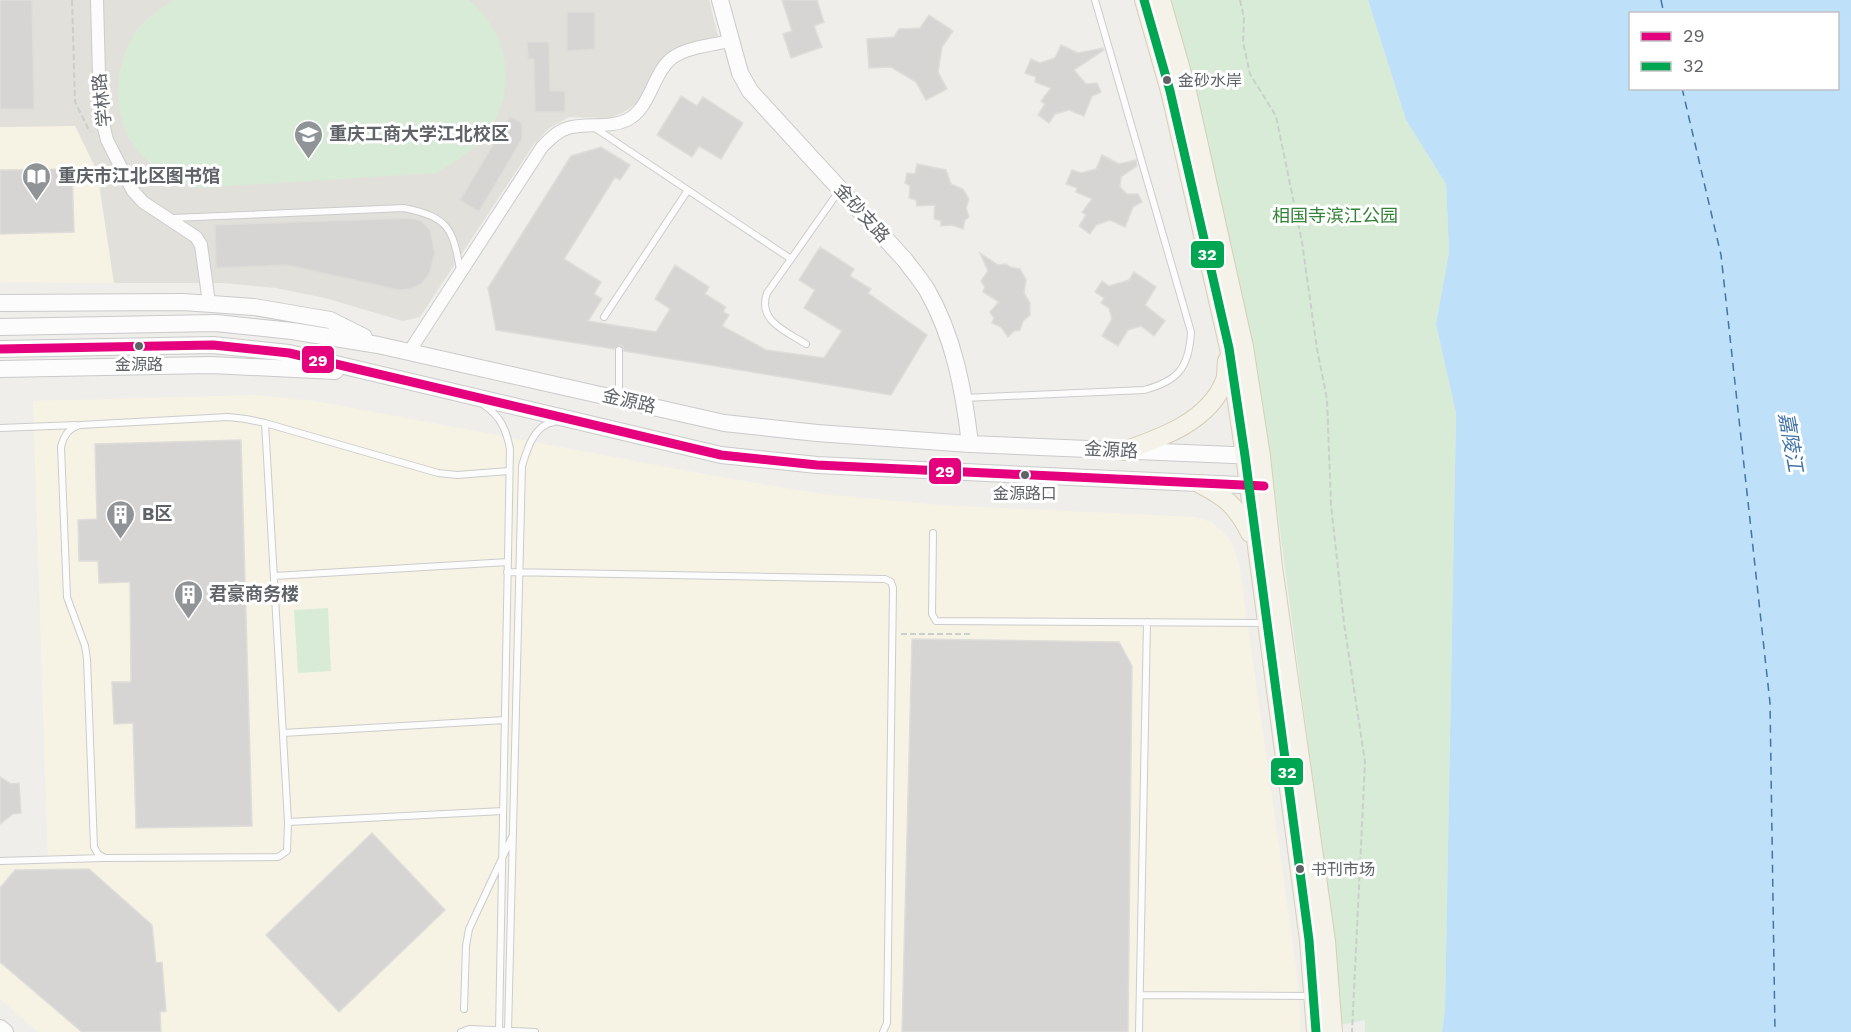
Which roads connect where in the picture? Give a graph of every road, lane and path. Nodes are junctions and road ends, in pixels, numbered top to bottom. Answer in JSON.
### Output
{"nodes":[{"id":1,"x":72,"y":0,"type":"edge"},
{"id":2,"x":97,"y":0,"type":"edge"},
{"id":3,"x":720,"y":0,"type":"edge"},
{"id":4,"x":1095,"y":0,"type":"edge"},
{"id":5,"x":1144,"y":0,"type":"edge"},
{"id":6,"x":1161,"y":0,"type":"edge"},
{"id":7,"x":1240,"y":0,"type":"edge"},
{"id":8,"x":730,"y":41,"type":"junction"},
{"id":9,"x":75,"y":102,"type":"dead end"},
{"id":10,"x":592,"y":126,"type":"junction"},
{"id":11,"x":840,"y":189,"type":"junction"},
{"id":12,"x":688,"y":190,"type":"junction"},
{"id":13,"x":167,"y":219,"type":"junction"},
{"id":14,"x":791,"y":259,"type":"junction"},
{"id":15,"x":460,"y":271,"type":"junction"},
{"id":16,"x":0,"y":303,"type":"edge"},
{"id":17,"x":209,"y":303,"type":"junction"},
{"id":18,"x":604,"y":317,"type":"dead end"},
{"id":19,"x":0,"y":327,"type":"edge"},
{"id":20,"x":806,"y":344,"type":"dead end"},
{"id":21,"x":378,"y":345,"type":"junction"},
{"id":22,"x":1229,"y":348,"type":"junction"},
{"id":23,"x":0,"y":349,"type":"edge"},
{"id":24,"x":619,"y":350,"type":"dead end"},
{"id":25,"x":409,"y":352,"type":"junction"},
{"id":26,"x":0,"y":369,"type":"edge"},
{"id":27,"x":375,"y":372,"type":"junction"},
{"id":28,"x":471,"y":396,"type":"junction"},
{"id":29,"x":964,"y":398,"type":"junction"},
{"id":30,"x":619,"y":399,"type":"junction"},
{"id":31,"x":567,"y":420,"type":"junction"},
{"id":32,"x":265,"y":423,"type":"junction"},
{"id":33,"x":80,"y":425,"type":"junction"},
{"id":34,"x":0,"y":428,"type":"edge"},
{"id":35,"x":970,"y":444,"type":"junction"},
{"id":36,"x":1124,"y":451,"type":"junction"},
{"id":37,"x":1253,"y":456,"type":"junction"},
{"id":38,"x":509,"y":471,"type":"junction"},
{"id":39,"x":1119,"y":480,"type":"junction"},
{"id":40,"x":1200,"y":484,"type":"junction"},
{"id":41,"x":1256,"y":486,"type":"junction"},
{"id":42,"x":933,"y":532,"type":"dead end"},
{"id":43,"x":1256,"y":544,"type":"junction"},
{"id":44,"x":508,"y":562,"type":"junction"},
{"id":45,"x":507,"y":572,"type":"junction"},
{"id":46,"x":519,"y":572,"type":"junction"},
{"id":47,"x":274,"y":576,"type":"junction"},
{"id":48,"x":1147,"y":622,"type":"junction"},
{"id":49,"x":1266,"y":623,"type":"junction"},
{"id":50,"x":912,"y":634,"type":"dead end"},
{"id":51,"x":969,"y":634,"type":"dead end"},
{"id":52,"x":505,"y":720,"type":"junction"},
{"id":53,"x":283,"y":733,"type":"junction"},
{"id":54,"x":503,"y":811,"type":"junction"},
{"id":55,"x":288,"y":822,"type":"junction"},
{"id":56,"x":513,"y":835,"type":"junction"},
{"id":57,"x":105,"y":858,"type":"junction"},
{"id":58,"x":502,"y":859,"type":"junction"},
{"id":59,"x":0,"y":861,"type":"edge"},
{"id":60,"x":1140,"y":995,"type":"junction"},
{"id":61,"x":1313,"y":996,"type":"junction"},
{"id":62,"x":464,"y":1009,"type":"dead end"},
{"id":63,"x":0,"y":1028,"type":"edge"},
{"id":64,"x":499,"y":1030,"type":"junction"},
{"id":65,"x":508,"y":1031,"type":"edge"},
{"id":66,"x":4,"y":1032,"type":"edge"},
{"id":67,"x":461,"y":1032,"type":"edge"},
{"id":68,"x":535,"y":1032,"type":"edge"},
{"id":69,"x":883,"y":1032,"type":"edge"},
{"id":70,"x":1139,"y":1032,"type":"edge"},
{"id":71,"x":1316,"y":1032,"type":"edge"},
{"id":72,"x":1333,"y":1032,"type":"edge"},
{"id":73,"x":1353,"y":1032,"type":"edge"}],
"edges":[{"from":1,"to":9,"type":"path"},
{"from":2,"to":13,"type":"street","name":"学林路"},
{"from":3,"to":8,"type":"main road","name":"金砂支路"},
{"from":4,"to":29,"type":"lane"},
{"from":5,"to":22,"type":"main road"},
{"from":6,"to":37,"type":"main road"},
{"from":7,"to":73,"type":"path"},
{"from":8,"to":10,"type":"street"},
{"from":8,"to":11,"type":"main road","name":"金砂支路"},
{"from":10,"to":12,"type":"lane"},
{"from":10,"to":15,"type":"street"},
{"from":11,"to":14,"type":"lane"},
{"from":11,"to":29,"type":"main road","name":"金砂支路"},
{"from":12,"to":14,"type":"lane"},
{"from":12,"to":18,"type":"lane"},
{"from":13,"to":15,"type":"lane"},
{"from":13,"to":17,"type":"street","name":"学林路"},
{"from":14,"to":20,"type":"lane"},
{"from":15,"to":25,"type":"street"},
{"from":16,"to":17,"type":"main road"},
{"from":17,"to":21,"type":"main road"},
{"from":19,"to":21,"type":"main road","name":"金源路"},
{"from":21,"to":25,"type":"main road","name":"金源路"},
{"from":22,"to":36,"type":"main road"},
{"from":22,"to":37,"type":"main road"},
{"from":23,"to":27,"type":"main road","name":"金源路"},
{"from":24,"to":30,"type":"lane"},
{"from":25,"to":30,"type":"main road","name":"金源路"},
{"from":26,"to":27,"type":"main road"},
{"from":27,"to":28,"type":"main road","name":"金源路"},
{"from":28,"to":31,"type":"main road","name":"金源路"},
{"from":28,"to":38,"type":"lane"},
{"from":29,"to":35,"type":"main road","name":"金砂支路"},
{"from":30,"to":35,"type":"main road","name":"金源路"},
{"from":31,"to":39,"type":"main road","name":"金源路"},
{"from":31,"to":46,"type":"lane"},
{"from":32,"to":33,"type":"lane"},
{"from":32,"to":38,"type":"lane"},
{"from":32,"to":47,"type":"lane"},
{"from":33,"to":34,"type":"lane"},
{"from":33,"to":57,"type":"lane"},
{"from":35,"to":36,"type":"main road","name":"金源路"},
{"from":36,"to":37,"type":"main road","name":"金源路"},
{"from":36,"to":39,"type":"main road"},
{"from":37,"to":41,"type":"main road"},
{"from":38,"to":44,"type":"lane"},
{"from":39,"to":40,"type":"main road","name":"金源路"},
{"from":40,"to":41,"type":"main road","name":"金源路"},
{"from":40,"to":43,"type":"main road"},
{"from":41,"to":43,"type":"main road"},
{"from":41,"to":72,"type":"main road"},
{"from":42,"to":48,"type":"lane"},
{"from":43,"to":49,"type":"main road"},
{"from":44,"to":45,"type":"lane"},
{"from":44,"to":47,"type":"lane"},
{"from":45,"to":46,"type":"lane"},
{"from":45,"to":52,"type":"lane"},
{"from":46,"to":56,"type":"lane"},
{"from":46,"to":69,"type":"lane"},
{"from":47,"to":53,"type":"lane"},
{"from":48,"to":49,"type":"lane"},
{"from":48,"to":60,"type":"lane"},
{"from":49,"to":61,"type":"main road"},
{"from":50,"to":51,"type":"path"},
{"from":52,"to":53,"type":"lane"},
{"from":52,"to":54,"type":"lane"},
{"from":53,"to":55,"type":"lane"},
{"from":54,"to":55,"type":"lane"},
{"from":54,"to":58,"type":"lane"},
{"from":55,"to":57,"type":"lane"},
{"from":56,"to":58,"type":"lane"},
{"from":56,"to":65,"type":"lane"},
{"from":57,"to":59,"type":"lane"},
{"from":58,"to":62,"type":"lane"},
{"from":58,"to":64,"type":"lane"},
{"from":60,"to":61,"type":"lane"},
{"from":60,"to":70,"type":"lane"},
{"from":61,"to":71,"type":"main road"},
{"from":63,"to":66,"type":"main road"},
{"from":64,"to":65,"type":"lane"},
{"from":64,"to":67,"type":"lane"},
{"from":65,"to":68,"type":"lane"}]}
